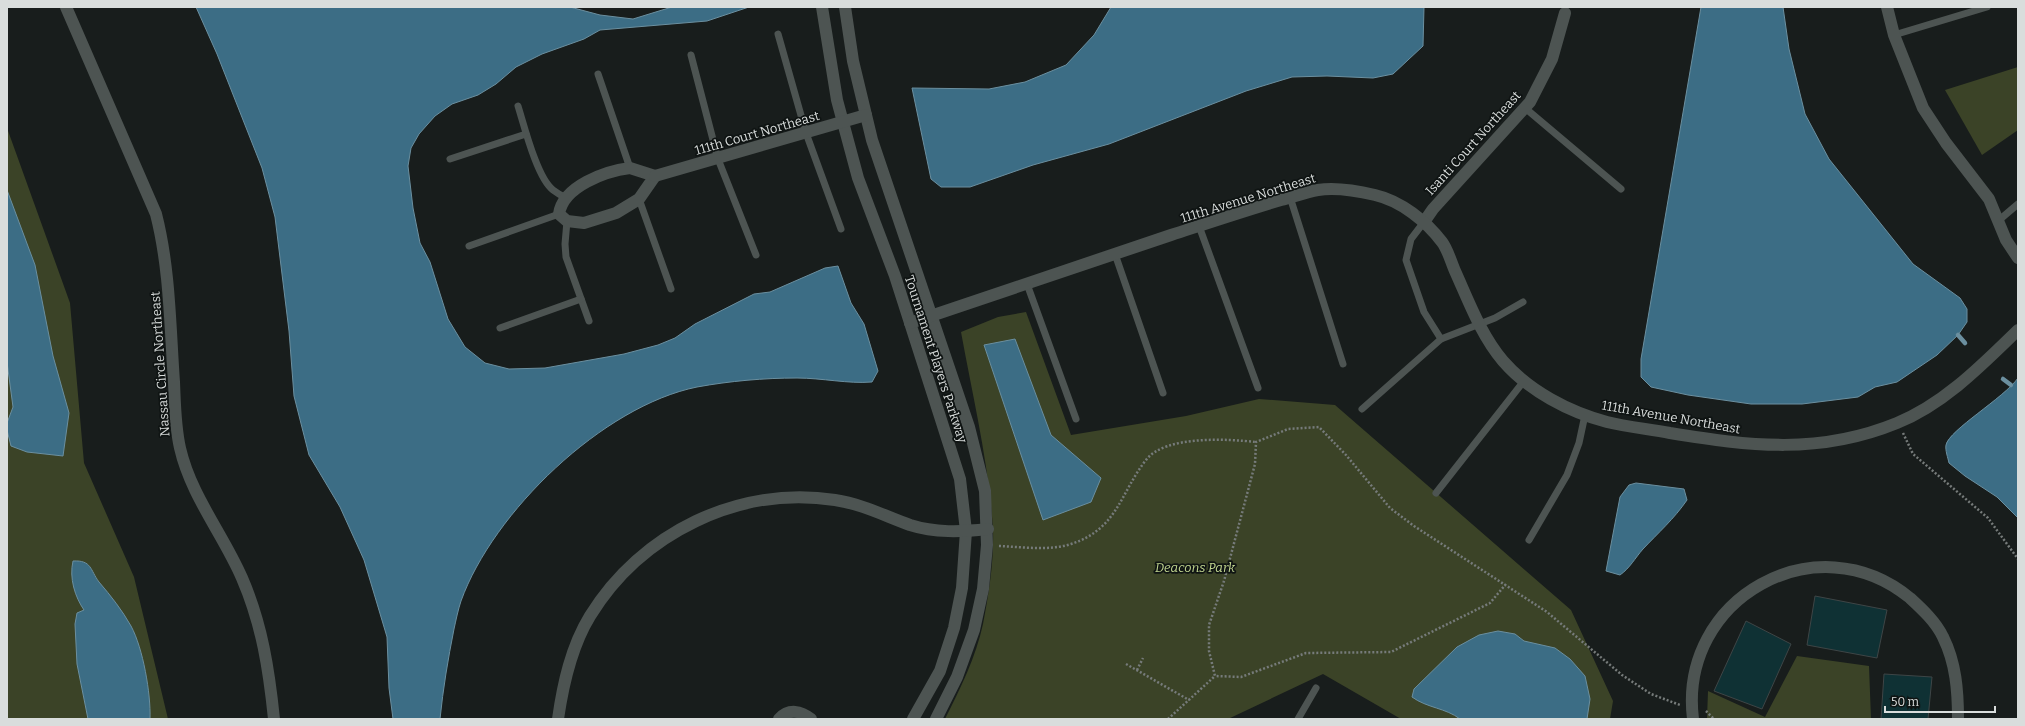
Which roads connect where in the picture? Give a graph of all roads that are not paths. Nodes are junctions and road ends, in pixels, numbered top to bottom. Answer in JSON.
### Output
{"nodes":[{"id":1,"x":66,"y":7,"type":"edge"},
{"id":2,"x":822,"y":7,"type":"edge"},
{"id":3,"x":845,"y":7,"type":"edge"},
{"id":4,"x":1887,"y":7,"type":"edge"},
{"id":5,"x":1987,"y":7,"type":"edge"},
{"id":6,"x":1564,"y":9,"type":"edge"},
{"id":7,"x":778,"y":34,"type":"dead end"},
{"id":8,"x":1894,"y":35,"type":"junction"},
{"id":9,"x":690,"y":54,"type":"dead end"},
{"id":10,"x":598,"y":74,"type":"dead end"},
{"id":11,"x":518,"y":106,"type":"dead end"},
{"id":12,"x":1525,"y":108,"type":"junction"},
{"id":13,"x":866,"y":115,"type":"junction"},
{"id":14,"x":843,"y":122,"type":"junction"},
{"id":15,"x":806,"y":133,"type":"junction"},
{"id":16,"x":526,"y":134,"type":"junction"},
{"id":17,"x":718,"y":159,"type":"junction"},
{"id":18,"x":450,"y":160,"type":"dead end"},
{"id":19,"x":630,"y":168,"type":"junction"},
{"id":20,"x":655,"y":176,"type":"junction"},
{"id":21,"x":1621,"y":189,"type":"dead end"},
{"id":22,"x":1290,"y":197,"type":"junction"},
{"id":23,"x":566,"y":198,"type":"junction"},
{"id":24,"x":639,"y":199,"type":"junction"},
{"id":25,"x":2018,"y":204,"type":"edge"},
{"id":26,"x":563,"y":218,"type":"junction"},
{"id":27,"x":1998,"y":221,"type":"junction"},
{"id":28,"x":1424,"y":222,"type":"junction"},
{"id":29,"x":1199,"y":226,"type":"junction"},
{"id":30,"x":842,"y":229,"type":"dead end"},
{"id":31,"x":469,"y":246,"type":"dead end"},
{"id":32,"x":1115,"y":254,"type":"junction"},
{"id":33,"x":756,"y":255,"type":"dead end"},
{"id":34,"x":2018,"y":258,"type":"edge"},
{"id":35,"x":1027,"y":284,"type":"junction"},
{"id":36,"x":670,"y":289,"type":"dead end"},
{"id":37,"x":581,"y":300,"type":"junction"},
{"id":38,"x":1523,"y":302,"type":"dead end"},
{"id":39,"x":931,"y":316,"type":"junction"},
{"id":40,"x":589,"y":321,"type":"dead end"},
{"id":41,"x":910,"y":324,"type":"junction"},
{"id":42,"x":1479,"y":325,"type":"junction"},
{"id":43,"x":500,"y":328,"type":"dead end"},
{"id":44,"x":2018,"y":330,"type":"edge"},
{"id":45,"x":1441,"y":339,"type":"junction"},
{"id":46,"x":1343,"y":364,"type":"dead end"},
{"id":47,"x":1524,"y":381,"type":"junction"},
{"id":48,"x":1258,"y":388,"type":"dead end"},
{"id":49,"x":1163,"y":393,"type":"dead end"},
{"id":50,"x":1362,"y":409,"type":"dead end"},
{"id":51,"x":1585,"y":415,"type":"junction"},
{"id":52,"x":1076,"y":419,"type":"dead end"},
{"id":53,"x":1436,"y":493,"type":"dead end"},
{"id":54,"x":988,"y":529,"type":"junction"},
{"id":55,"x":966,"y":531,"type":"junction"},
{"id":56,"x":1529,"y":540,"type":"dead end"},
{"id":57,"x":1316,"y":688,"type":"dead end"},
{"id":58,"x":1693,"y":714,"type":"edge"},
{"id":59,"x":274,"y":719,"type":"edge"},
{"id":60,"x":558,"y":719,"type":"edge"},
{"id":61,"x":779,"y":719,"type":"edge"},
{"id":62,"x":811,"y":719,"type":"edge"},
{"id":63,"x":913,"y":719,"type":"edge"},
{"id":64,"x":936,"y":719,"type":"edge"},
{"id":65,"x":1298,"y":719,"type":"edge"},
{"id":66,"x":1958,"y":719,"type":"edge"}],
"edges":[{"from":1,"to":59,"type":"street","name":"Nassau Circle Northeast"},
{"from":2,"to":14,"type":"street","name":"Tournament Players Parkway"},
{"from":3,"to":13,"type":"street","name":"Tournament Players Parkway"},
{"from":4,"to":8,"type":"street"},
{"from":5,"to":8,"type":"lane"},
{"from":6,"to":12,"type":"street","name":"Isanti Court Northeast"},
{"from":7,"to":15,"type":"lane"},
{"from":8,"to":27,"type":"street"},
{"from":9,"to":17,"type":"lane"},
{"from":10,"to":19,"type":"lane"},
{"from":11,"to":16,"type":"lane"},
{"from":12,"to":21,"type":"lane"},
{"from":12,"to":28,"type":"street","name":"Isanti Court Northeast"},
{"from":13,"to":14,"type":"street","name":"111th Court Northeast"},
{"from":13,"to":39,"type":"street","name":"Tournament Players Parkway"},
{"from":14,"to":15,"type":"street","name":"111th Court Northeast"},
{"from":14,"to":41,"type":"street","name":"Tournament Players Parkway"},
{"from":15,"to":17,"type":"street","name":"111th Court Northeast"},
{"from":15,"to":30,"type":"lane"},
{"from":16,"to":18,"type":"lane"},
{"from":16,"to":23,"type":"lane"},
{"from":17,"to":20,"type":"street","name":"111th Court Northeast"},
{"from":17,"to":33,"type":"lane"},
{"from":19,"to":20,"type":"street"},
{"from":19,"to":23,"type":"street"},
{"from":20,"to":24,"type":"street"},
{"from":22,"to":28,"type":"street","name":"111th Avenue Northeast"},
{"from":22,"to":29,"type":"street","name":"111th Avenue Northeast"},
{"from":22,"to":46,"type":"lane"},
{"from":23,"to":26,"type":"street"},
{"from":24,"to":26,"type":"street"},
{"from":24,"to":36,"type":"lane"},
{"from":25,"to":27,"type":"lane"},
{"from":26,"to":31,"type":"lane"},
{"from":26,"to":37,"type":"lane"},
{"from":27,"to":34,"type":"street"},
{"from":28,"to":42,"type":"street","name":"111th Avenue Northeast"},
{"from":28,"to":45,"type":"lane"},
{"from":29,"to":32,"type":"street","name":"111th Avenue Northeast"},
{"from":29,"to":48,"type":"lane"},
{"from":32,"to":35,"type":"street","name":"111th Avenue Northeast"},
{"from":32,"to":49,"type":"lane"},
{"from":35,"to":39,"type":"street","name":"111th Avenue Northeast"},
{"from":35,"to":52,"type":"lane"},
{"from":37,"to":40,"type":"lane"},
{"from":37,"to":43,"type":"lane"},
{"from":38,"to":42,"type":"lane"},
{"from":39,"to":41,"type":"street","name":"111th Avenue Northeast"},
{"from":39,"to":54,"type":"street","name":"Tournament Players Parkway"},
{"from":41,"to":55,"type":"street","name":"Tournament Players Parkway"},
{"from":42,"to":45,"type":"lane"},
{"from":42,"to":47,"type":"street","name":"111th Avenue Northeast"},
{"from":44,"to":51,"type":"street","name":"111th Avenue Northeast"},
{"from":45,"to":50,"type":"lane"},
{"from":47,"to":51,"type":"street","name":"111th Avenue Northeast"},
{"from":47,"to":53,"type":"lane"},
{"from":51,"to":56,"type":"lane"},
{"from":54,"to":55,"type":"street"},
{"from":54,"to":64,"type":"street","name":"Tournament Players Parkway"},
{"from":55,"to":60,"type":"street"},
{"from":55,"to":63,"type":"street","name":"Tournament Players Parkway"},
{"from":57,"to":65,"type":"lane"},
{"from":58,"to":66,"type":"street"},
{"from":61,"to":62,"type":"street"}]}
